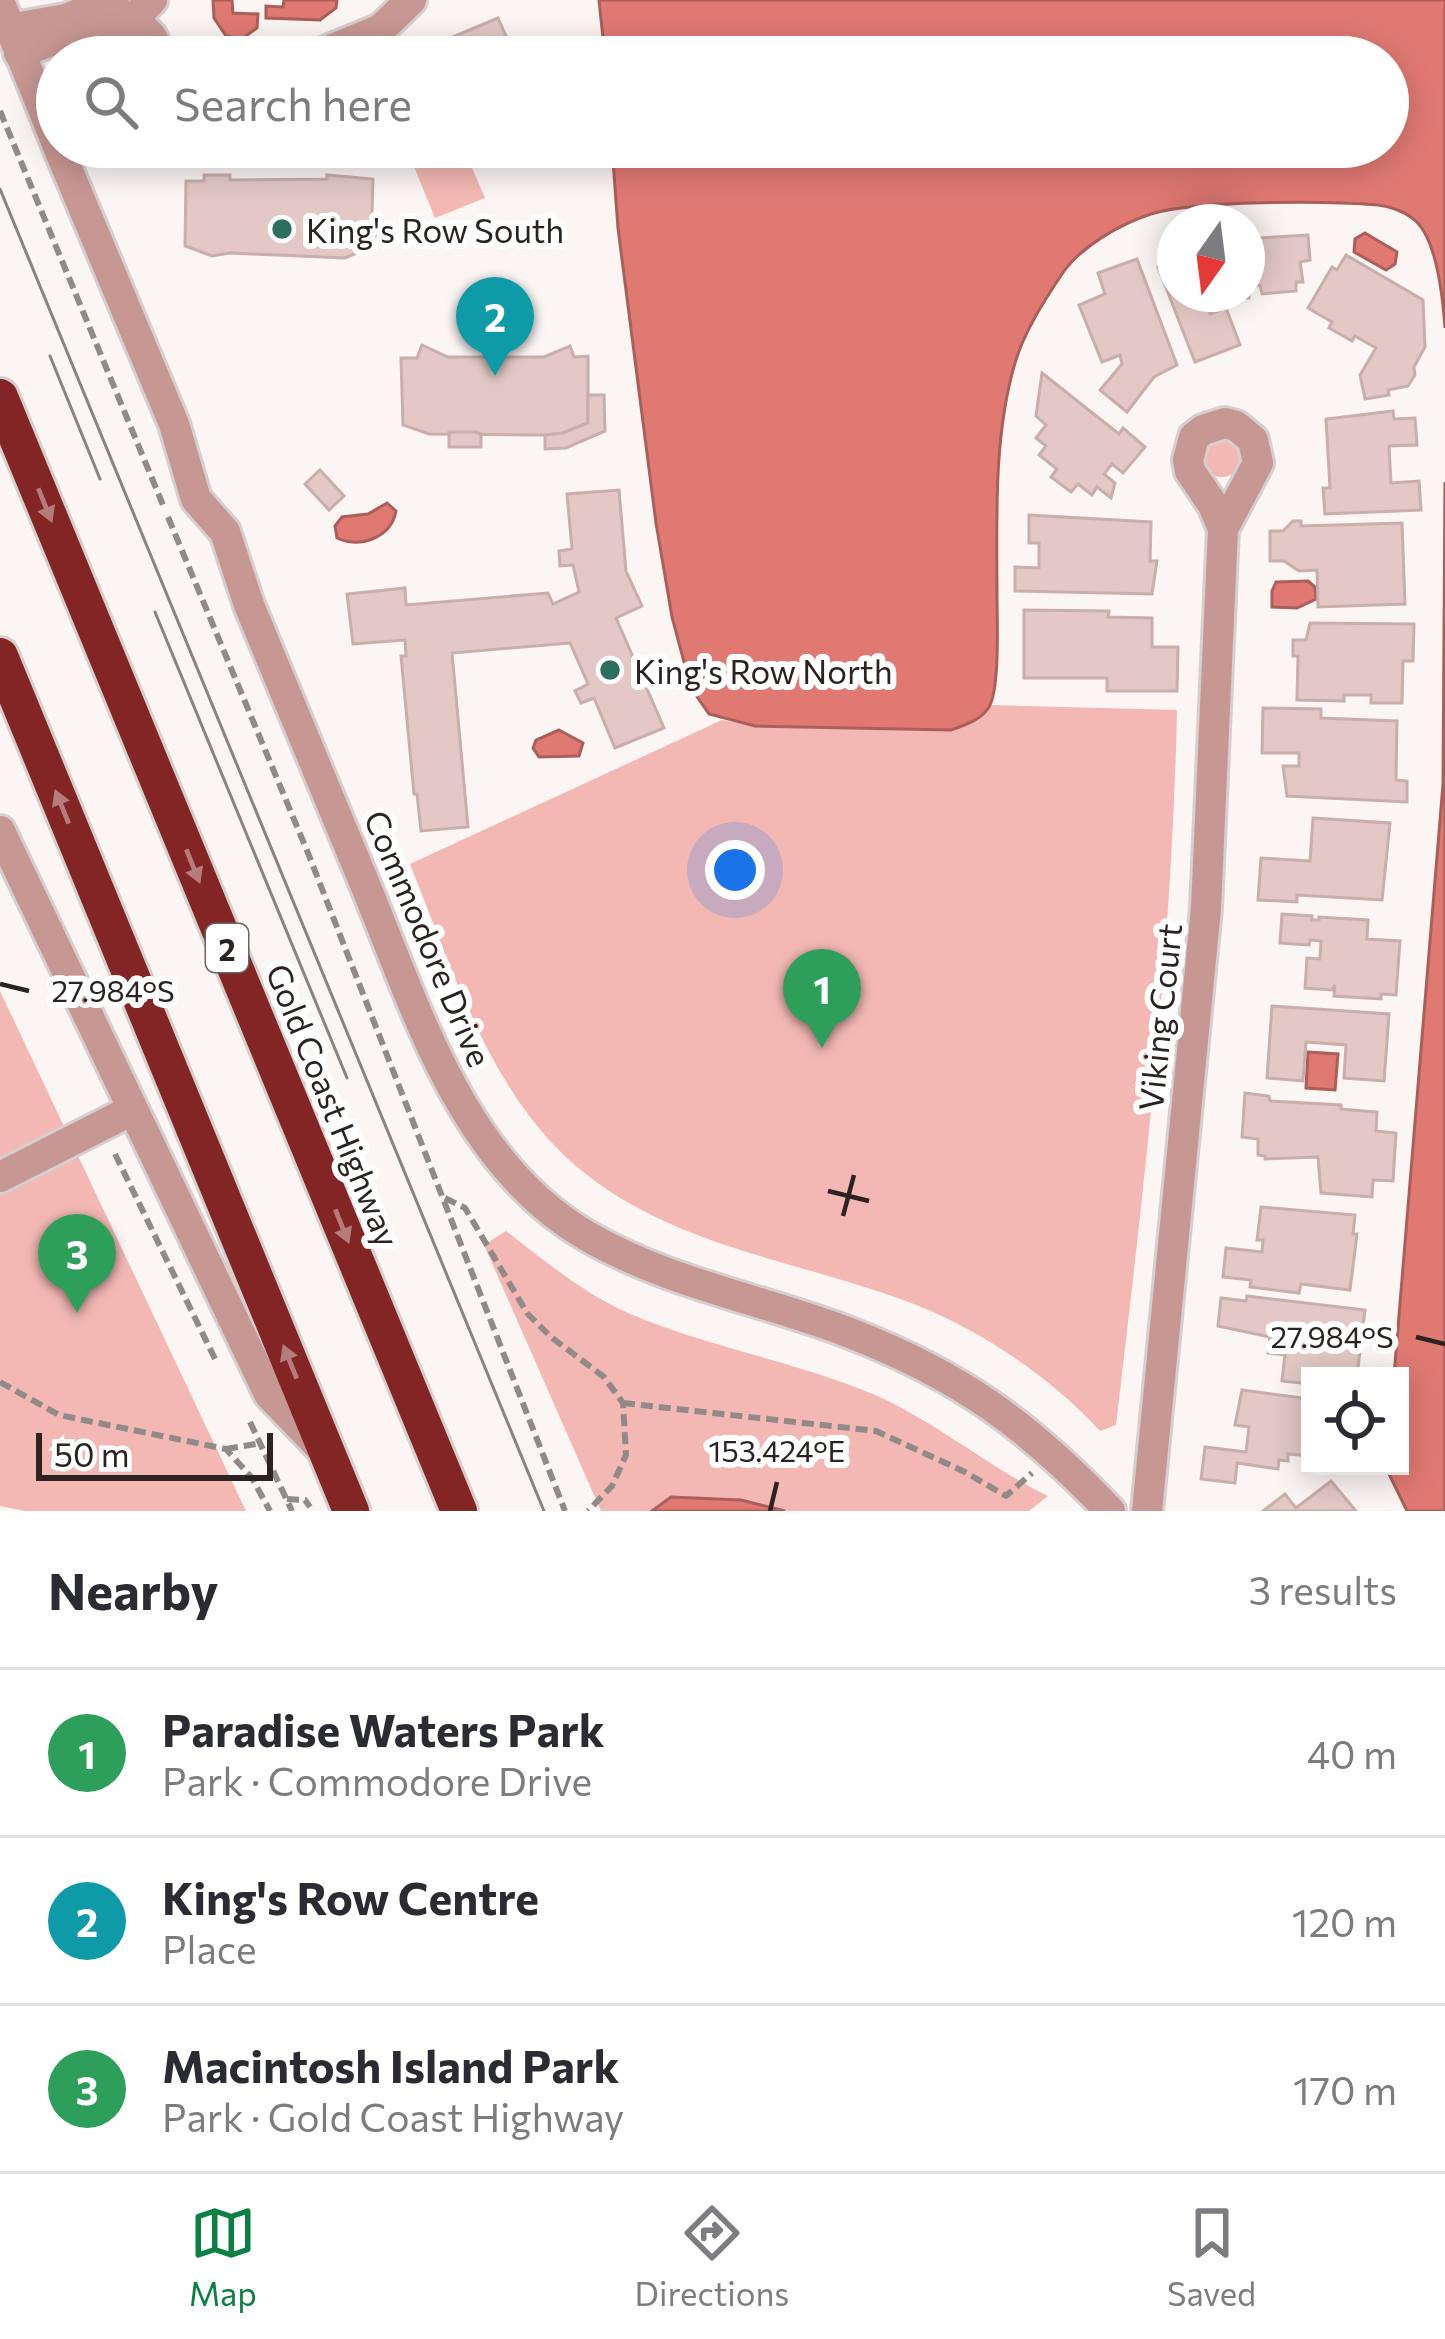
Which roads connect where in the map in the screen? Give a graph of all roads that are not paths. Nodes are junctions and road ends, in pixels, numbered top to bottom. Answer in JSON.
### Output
{"nodes":[{"id":1,"x":411,"y":0,"type":"edge"},
{"id":2,"x":134,"y":7,"type":"edge"},
{"id":3,"x":9,"y":28,"type":"edge"},
{"id":4,"x":150,"y":36,"type":"edge"},
{"id":5,"x":364,"y":36,"type":"edge"},
{"id":6,"x":36,"y":93,"type":"edge"},
{"id":7,"x":67,"y":168,"type":"edge"},
{"id":8,"x":0,"y":397,"type":"edge"},
{"id":9,"x":1223,"y":530,"type":"dead end"},
{"id":10,"x":0,"y":656,"type":"edge"},
{"id":11,"x":0,"y":832,"type":"edge"},
{"id":12,"x":132,"y":1110,"type":"junction"},
{"id":13,"x":0,"y":1177,"type":"edge"},
{"id":14,"x":327,"y":1455,"type":"junction"},
{"id":15,"x":457,"y":1505,"type":"edge"},
{"id":16,"x":350,"y":1510,"type":"edge"},
{"id":17,"x":1110,"y":1511,"type":"edge"},
{"id":18,"x":1147,"y":1511,"type":"edge"}],
"edges":[{"from":1,"to":5,"type":"street"},
{"from":2,"to":3,"type":"street"},
{"from":2,"to":4,"type":"street"},
{"from":3,"to":6,"type":"street","name":"Commodore Drive"},
{"from":7,"to":17,"type":"street","name":"Commodore Drive"},
{"from":8,"to":15,"type":"highway","name":"Gold Coast Highway","number":"2","one_way":true},
{"from":9,"to":18,"type":"street","name":"Viking Court"},
{"from":14,"to":10,"type":"highway","one_way":true},
{"from":11,"to":12,"type":"street"},
{"from":12,"to":13,"type":"street"},
{"from":12,"to":14,"type":"street"},
{"from":14,"to":16,"type":"highway"}]}
